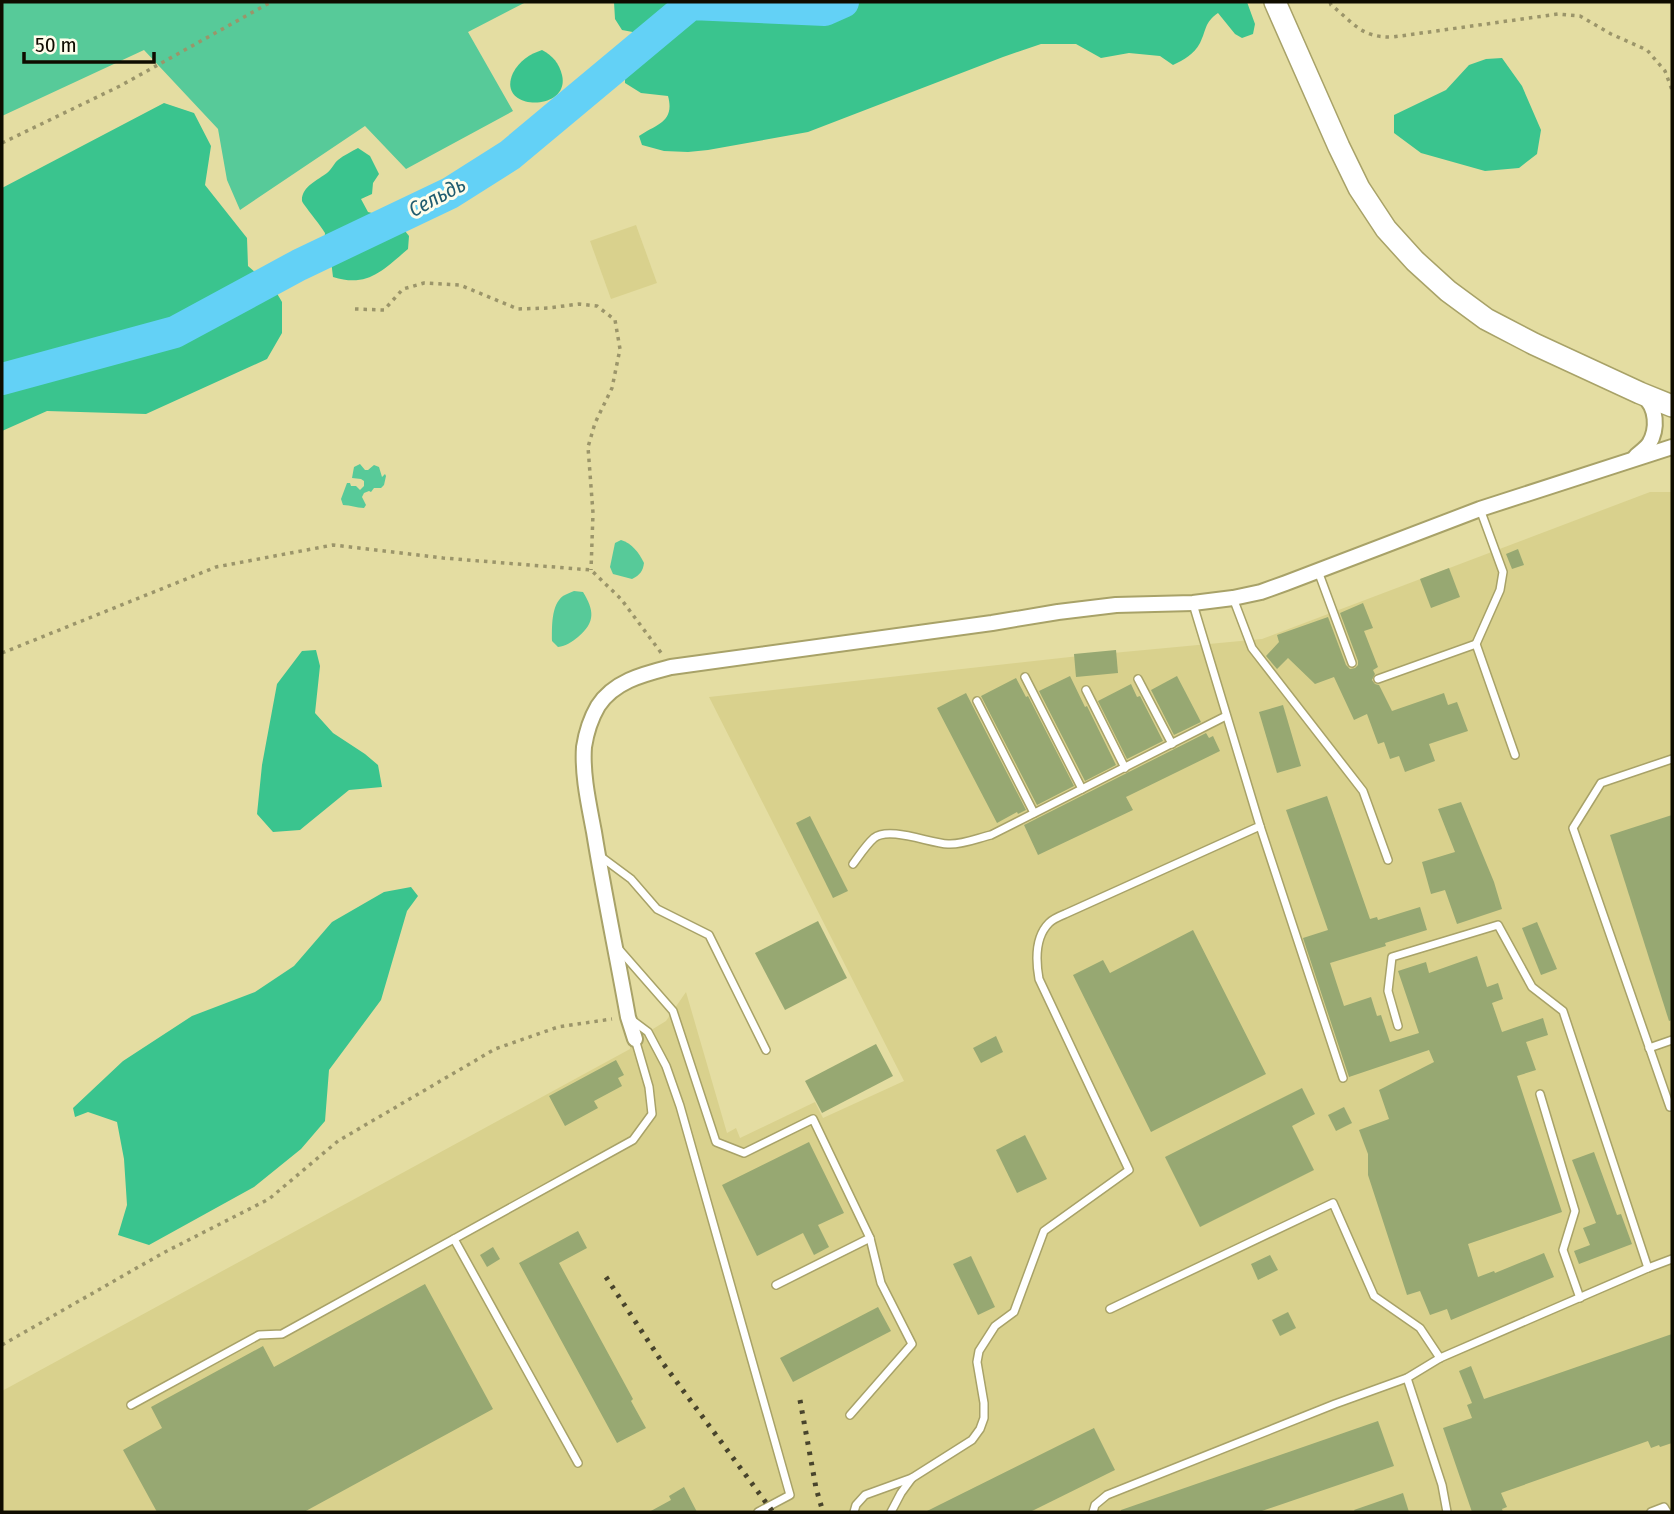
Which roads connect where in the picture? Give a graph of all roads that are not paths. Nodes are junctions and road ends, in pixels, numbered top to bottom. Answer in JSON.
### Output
{"nodes":[{"id":1,"x":1275,"y":2,"type":"edge"},
{"id":2,"x":1640,"y":393,"type":"junction"},
{"id":3,"x":1672,"y":406,"type":"edge"},
{"id":4,"x":1672,"y":447,"type":"edge"},
{"id":5,"x":1631,"y":461,"type":"junction"},
{"id":6,"x":1479,"y":509,"type":"junction"},
{"id":7,"x":1318,"y":570,"type":"junction"},
{"id":8,"x":1233,"y":598,"type":"junction"},
{"id":9,"x":1192,"y":603,"type":"junction"},
{"id":10,"x":1476,"y":644,"type":"junction"},
{"id":11,"x":1352,"y":663,"type":"dead end"},
{"id":12,"x":1025,"y":677,"type":"dead end"},
{"id":13,"x":1138,"y":679,"type":"dead end"},
{"id":14,"x":1378,"y":679,"type":"dead end"},
{"id":15,"x":1086,"y":690,"type":"dead end"},
{"id":16,"x":978,"y":702,"type":"dead end"},
{"id":17,"x":1226,"y":716,"type":"junction"},
{"id":18,"x":1172,"y":744,"type":"junction"},
{"id":19,"x":1515,"y":755,"type":"dead end"},
{"id":20,"x":1672,"y":759,"type":"edge"},
{"id":21,"x":1125,"y":768,"type":"junction"},
{"id":22,"x":1082,"y":789,"type":"junction"},
{"id":23,"x":1034,"y":813,"type":"junction"},
{"id":24,"x":1260,"y":826,"type":"junction"},
{"id":25,"x":597,"y":853,"type":"junction"},
{"id":26,"x":1388,"y":860,"type":"dead end"},
{"id":27,"x":853,"y":864,"type":"dead end"},
{"id":28,"x":615,"y":943,"type":"junction"},
{"id":29,"x":628,"y":1017,"type":"junction"},
{"id":30,"x":1398,"y":1026,"type":"dead end"},
{"id":31,"x":635,"y":1040,"type":"joint"},
{"id":32,"x":1672,"y":1040,"type":"edge"},
{"id":33,"x":1649,"y":1048,"type":"junction"},
{"id":34,"x":765,"y":1050,"type":"dead end"},
{"id":35,"x":1343,"y":1077,"type":"dead end"},
{"id":36,"x":1539,"y":1094,"type":"dead end"},
{"id":37,"x":1670,"y":1107,"type":"dead end"},
{"id":38,"x":870,"y":1238,"type":"junction"},
{"id":39,"x":454,"y":1239,"type":"junction"},
{"id":40,"x":1672,"y":1259,"type":"edge"},
{"id":41,"x":1648,"y":1268,"type":"junction"},
{"id":42,"x":776,"y":1285,"type":"dead end"},
{"id":43,"x":1580,"y":1298,"type":"junction"},
{"id":44,"x":1110,"y":1309,"type":"dead end"},
{"id":45,"x":1440,"y":1358,"type":"junction"},
{"id":46,"x":1407,"y":1378,"type":"junction"},
{"id":47,"x":131,"y":1405,"type":"dead end"},
{"id":48,"x":850,"y":1415,"type":"dead end"},
{"id":49,"x":578,"y":1463,"type":"dead end"},
{"id":50,"x":912,"y":1478,"type":"junction"},
{"id":51,"x":758,"y":1512,"type":"edge"},
{"id":52,"x":854,"y":1512,"type":"edge"},
{"id":53,"x":891,"y":1512,"type":"edge"},
{"id":54,"x":1093,"y":1512,"type":"edge"},
{"id":55,"x":1447,"y":1512,"type":"edge"},
{"id":56,"x":1651,"y":1512,"type":"edge"},
{"id":57,"x":1667,"y":1512,"type":"edge"}],
"edges":[{"from":1,"to":2,"type":"main road"},
{"from":2,"to":3,"type":"main road"},
{"from":2,"to":5,"type":"street"},
{"from":4,"to":5,"type":"street"},
{"from":5,"to":6,"type":"street"},
{"from":6,"to":7,"type":"street"},
{"from":6,"to":10,"type":"lane"},
{"from":7,"to":8,"type":"street"},
{"from":7,"to":11,"type":"lane"},
{"from":8,"to":9,"type":"street"},
{"from":8,"to":26,"type":"lane"},
{"from":9,"to":17,"type":"lane"},
{"from":9,"to":25,"type":"street"},
{"from":10,"to":14,"type":"lane"},
{"from":10,"to":19,"type":"lane"},
{"from":12,"to":22,"type":"lane"},
{"from":13,"to":18,"type":"lane"},
{"from":15,"to":21,"type":"lane"},
{"from":16,"to":23,"type":"lane"},
{"from":17,"to":18,"type":"lane"},
{"from":17,"to":24,"type":"lane"},
{"from":18,"to":21,"type":"lane"},
{"from":20,"to":33,"type":"lane"},
{"from":21,"to":22,"type":"lane"},
{"from":22,"to":23,"type":"lane"},
{"from":23,"to":27,"type":"lane"},
{"from":24,"to":35,"type":"lane"},
{"from":24,"to":50,"type":"lane"},
{"from":25,"to":28,"type":"street"},
{"from":25,"to":34,"type":"lane"},
{"from":28,"to":29,"type":"street"},
{"from":28,"to":38,"type":"lane"},
{"from":29,"to":31,"type":"street"},
{"from":29,"to":51,"type":"lane"},
{"from":30,"to":41,"type":"lane"},
{"from":31,"to":39,"type":"lane"},
{"from":32,"to":33,"type":"lane"},
{"from":33,"to":37,"type":"lane"},
{"from":36,"to":43,"type":"lane"},
{"from":38,"to":42,"type":"lane"},
{"from":38,"to":48,"type":"lane"},
{"from":39,"to":47,"type":"lane"},
{"from":39,"to":49,"type":"lane"},
{"from":40,"to":41,"type":"lane"},
{"from":41,"to":43,"type":"lane"},
{"from":43,"to":45,"type":"lane"},
{"from":44,"to":45,"type":"lane"},
{"from":45,"to":46,"type":"lane"},
{"from":46,"to":54,"type":"lane"},
{"from":46,"to":55,"type":"lane"},
{"from":50,"to":52,"type":"lane"},
{"from":50,"to":53,"type":"lane"},
{"from":56,"to":57,"type":"lane"}]}
